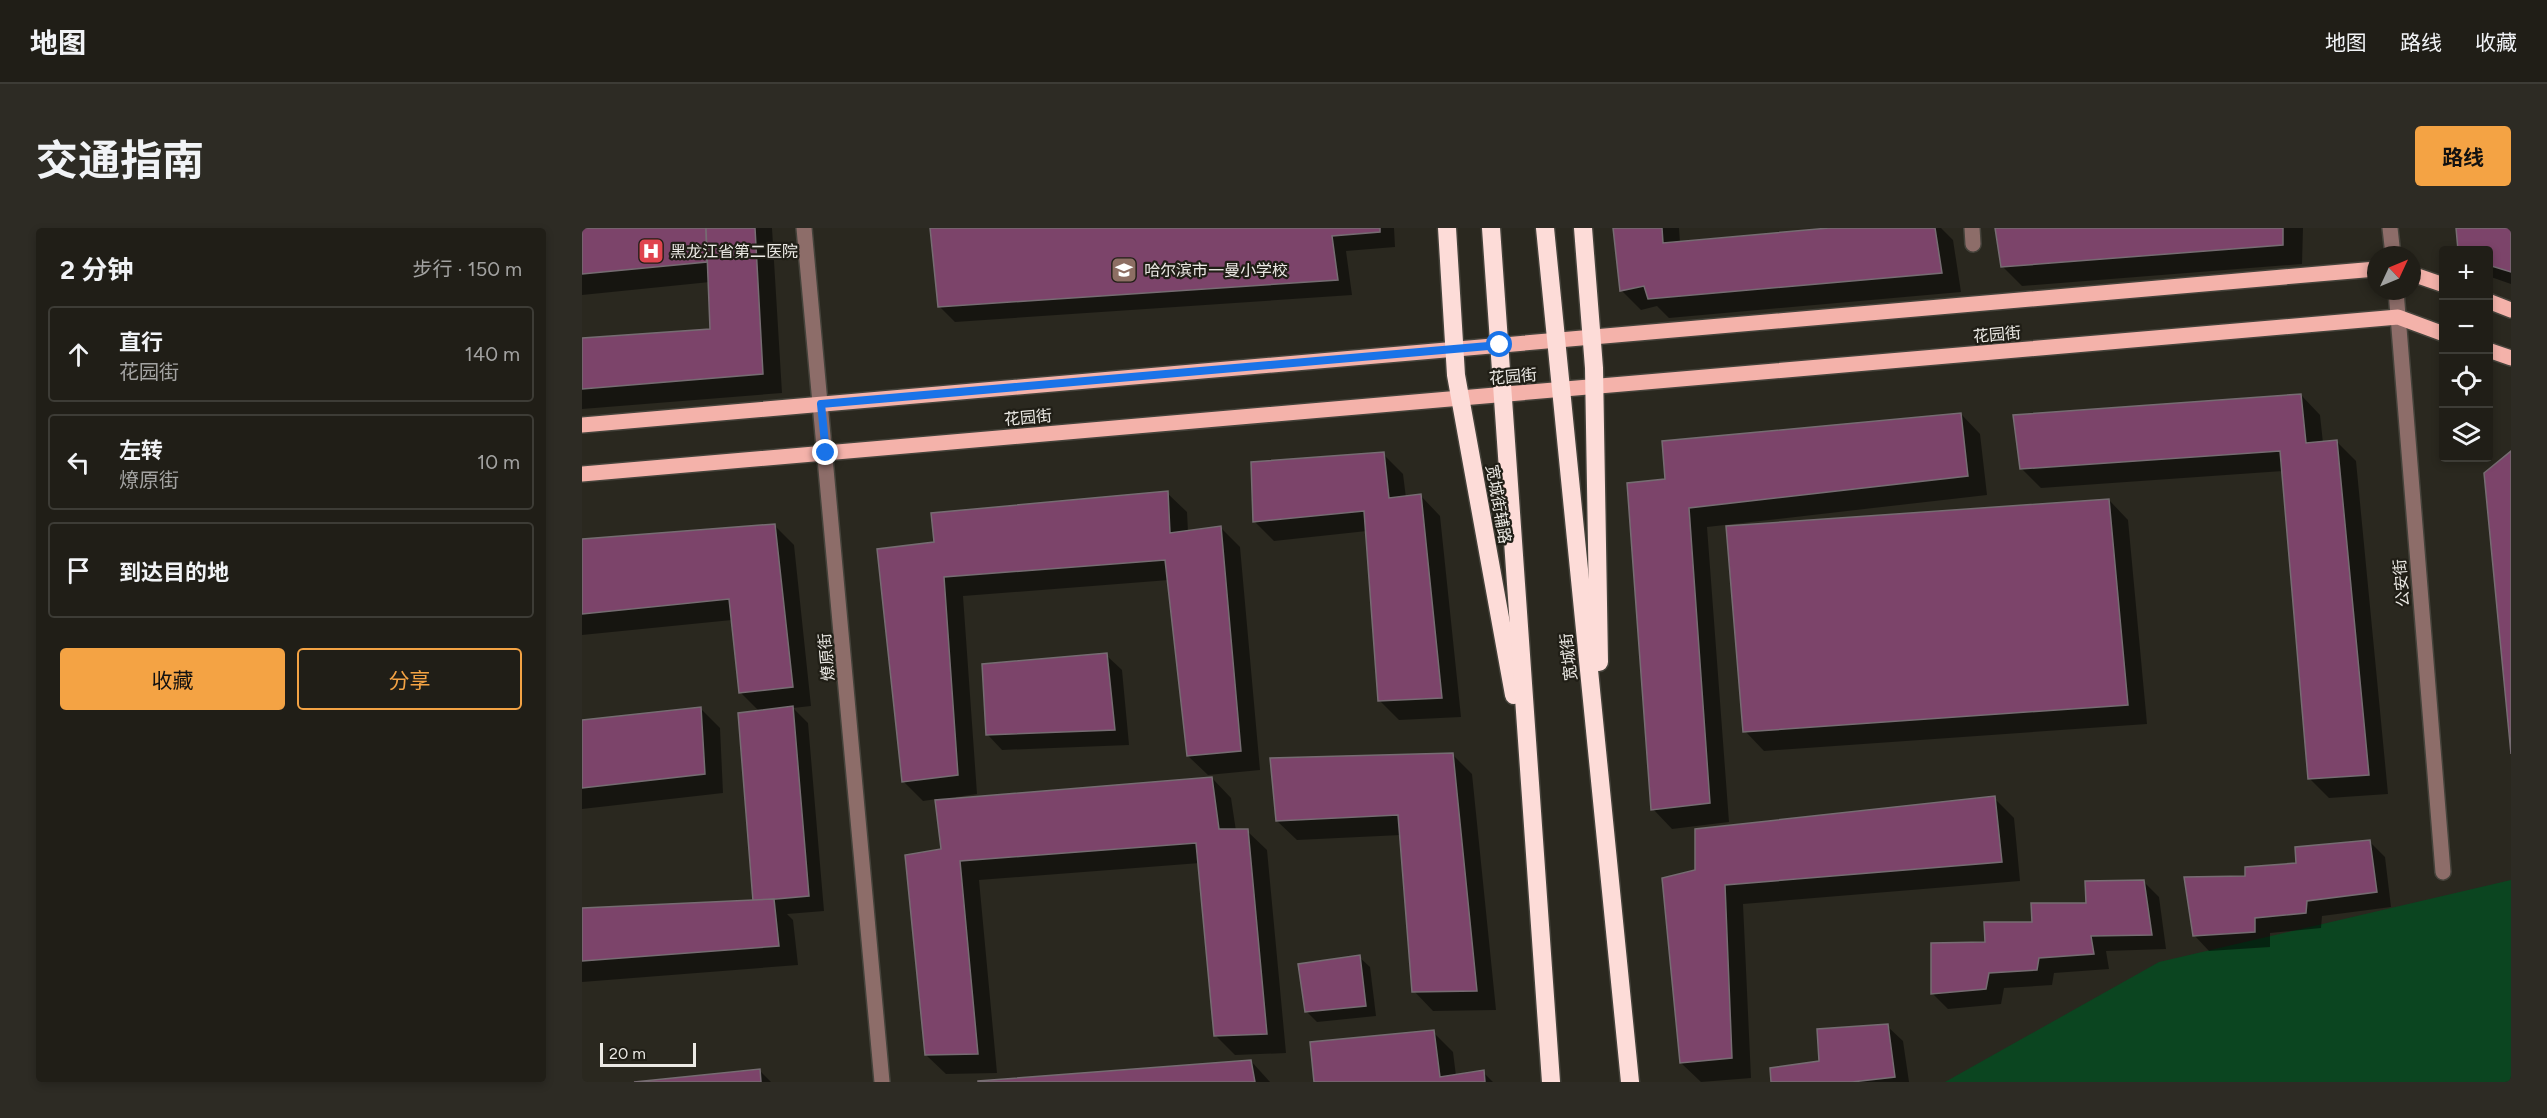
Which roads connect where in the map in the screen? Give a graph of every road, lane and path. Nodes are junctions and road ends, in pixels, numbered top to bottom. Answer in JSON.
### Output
{"nodes":[{"id":1,"x":804,"y":228,"type":"edge"},
{"id":2,"x":1447,"y":228,"type":"edge"},
{"id":3,"x":1491,"y":228,"type":"edge"},
{"id":4,"x":1545,"y":228,"type":"edge"},
{"id":5,"x":1583,"y":228,"type":"edge"},
{"id":6,"x":1972,"y":228,"type":"edge"},
{"id":7,"x":2390,"y":228,"type":"edge"},
{"id":8,"x":1973,"y":244,"type":"dead end"},
{"id":9,"x":2392,"y":246,"type":"edge"},
{"id":10,"x":2367,"y":269,"type":"edge"},
{"id":11,"x":2421,"y":277,"type":"edge"},
{"id":12,"x":2439,"y":283,"type":"edge"},
{"id":13,"x":2397,"y":300,"type":"edge"},
{"id":14,"x":2493,"y":304,"type":"edge"},
{"id":15,"x":2511,"y":310,"type":"edge"},
{"id":16,"x":2398,"y":317,"type":"junction"},
{"id":17,"x":2439,"y":332,"type":"edge"},
{"id":18,"x":1592,"y":337,"type":"junction"},
{"id":19,"x":1556,"y":340,"type":"junction"},
{"id":20,"x":1500,"y":345,"type":"junction"},
{"id":21,"x":1454,"y":349,"type":"junction"},
{"id":22,"x":2493,"y":352,"type":"edge"},
{"id":23,"x":2511,"y":358,"type":"edge"},
{"id":24,"x":1594,"y":386,"type":"junction"},
{"id":25,"x":1560,"y":390,"type":"junction"},
{"id":26,"x":1503,"y":394,"type":"junction"},
{"id":27,"x":1460,"y":398,"type":"junction"},
{"id":28,"x":821,"y":404,"type":"junction"},
{"id":29,"x":582,"y":425,"type":"edge"},
{"id":30,"x":826,"y":453,"type":"junction"},
{"id":31,"x":582,"y":474,"type":"edge"},
{"id":32,"x":1531,"y":785,"type":"junction"},
{"id":33,"x":1601,"y":790,"type":"junction"},
{"id":34,"x":2443,"y":872,"type":"dead end"},
{"id":35,"x":882,"y":1082,"type":"edge"},
{"id":36,"x":1551,"y":1082,"type":"edge"},
{"id":37,"x":1629,"y":1082,"type":"edge"}],
"edges":[{"from":1,"to":28,"type":"street","name":"燎原街"},
{"from":2,"to":21,"type":"highway","name":"宽城街辅路"},
{"from":3,"to":20,"type":"highway"},
{"from":4,"to":19,"type":"highway","name":"宽城街"},
{"from":5,"to":18,"type":"highway"},
{"from":6,"to":8,"type":"street"},
{"from":7,"to":9,"type":"street"},
{"from":10,"to":18,"type":"main road","name":"花园街"},
{"from":11,"to":12,"type":"main road"},
{"from":13,"to":16,"type":"street","name":"公安街"},
{"from":14,"to":15,"type":"main road"},
{"from":16,"to":17,"type":"main road","name":"花园街"},
{"from":16,"to":24,"type":"main road","name":"花园街"},
{"from":16,"to":34,"type":"street","name":"公安街"},
{"from":18,"to":19,"type":"main road","name":"花园街"},
{"from":18,"to":24,"type":"highway"},
{"from":19,"to":20,"type":"main road","name":"花园街"},
{"from":19,"to":25,"type":"highway","name":"宽城街"},
{"from":20,"to":21,"type":"main road","name":"花园街"},
{"from":20,"to":26,"type":"highway"},
{"from":21,"to":27,"type":"highway","name":"宽城街辅路"},
{"from":21,"to":28,"type":"main road","name":"花园街"},
{"from":22,"to":23,"type":"main road"},
{"from":24,"to":25,"type":"main road","name":"花园街"},
{"from":24,"to":33,"type":"highway"},
{"from":25,"to":26,"type":"main road","name":"花园街"},
{"from":25,"to":33,"type":"highway","name":"宽城街"},
{"from":26,"to":27,"type":"main road","name":"花园街"},
{"from":26,"to":32,"type":"highway"},
{"from":27,"to":30,"type":"main road","name":"花园街"},
{"from":27,"to":32,"type":"highway","name":"宽城街辅路"},
{"from":28,"to":29,"type":"main road","name":"花园街"},
{"from":28,"to":30,"type":"street","name":"燎原街"},
{"from":30,"to":31,"type":"main road","name":"花园街"},
{"from":30,"to":35,"type":"street","name":"燎原街"},
{"from":32,"to":36,"type":"highway"},
{"from":33,"to":37,"type":"highway","name":"宽城街"}]}
